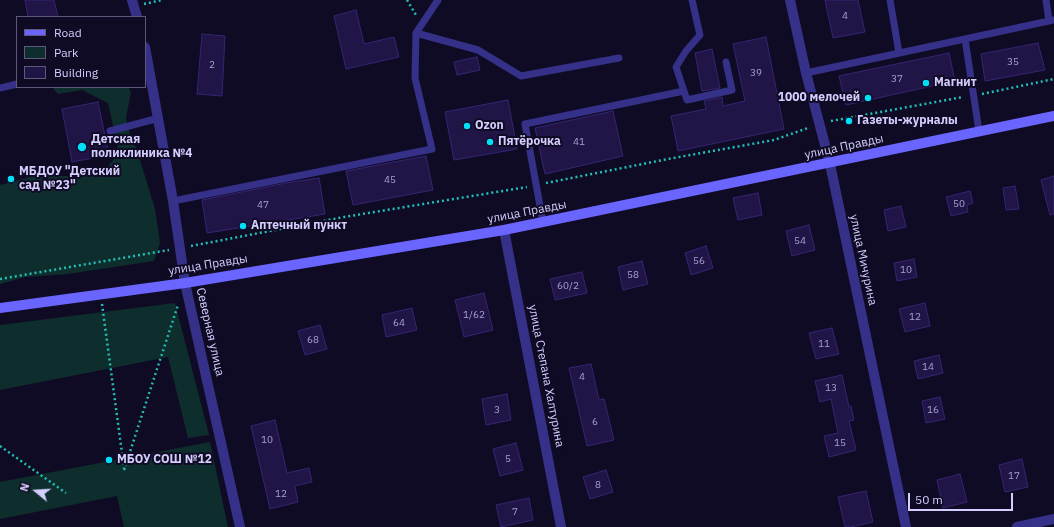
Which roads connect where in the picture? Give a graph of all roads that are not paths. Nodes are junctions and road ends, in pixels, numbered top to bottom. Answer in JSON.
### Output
{"nodes":[{"id":1,"x":438,"y":0,"type":"edge"},
{"id":2,"x":692,"y":0,"type":"edge"},
{"id":3,"x":790,"y":0,"type":"edge"},
{"id":4,"x":890,"y":0,"type":"edge"},
{"id":5,"x":1046,"y":0,"type":"edge"},
{"id":6,"x":133,"y":3,"type":"edge"},
{"id":7,"x":137,"y":16,"type":"edge"},
{"id":8,"x":1052,"y":21,"type":"edge"},
{"id":9,"x":416,"y":33,"type":"junction"},
{"id":10,"x":965,"y":39,"type":"junction"},
{"id":11,"x":899,"y":53,"type":"junction"},
{"id":12,"x":619,"y":58,"type":"dead end"},
{"id":13,"x":146,"y":59,"type":"edge"},
{"id":14,"x":726,"y":62,"type":"dead end"},
{"id":15,"x":806,"y":74,"type":"junction"},
{"id":16,"x":16,"y":84,"type":"edge"},
{"id":17,"x":0,"y":88,"type":"edge"},
{"id":18,"x":684,"y":91,"type":"junction"},
{"id":19,"x":1054,"y":116,"type":"edge"},
{"id":20,"x":159,"y":118,"type":"junction"},
{"id":21,"x":110,"y":131,"type":"dead end"},
{"id":22,"x":979,"y":131,"type":"junction"},
{"id":23,"x":830,"y":164,"type":"junction"},
{"id":24,"x":173,"y":201,"type":"junction"},
{"id":25,"x":543,"y":222,"type":"junction"},
{"id":26,"x":504,"y":230,"type":"junction"},
{"id":27,"x":185,"y":283,"type":"junction"},
{"id":28,"x":0,"y":308,"type":"edge"},
{"id":29,"x":1054,"y":519,"type":"edge"},
{"id":30,"x":240,"y":527,"type":"edge"},
{"id":31,"x":561,"y":527,"type":"edge"},
{"id":32,"x":906,"y":527,"type":"edge"},
{"id":33,"x":1017,"y":527,"type":"edge"}],
"edges":[{"from":1,"to":9,"type":"lane"},
{"from":2,"to":18,"type":"lane"},
{"from":3,"to":15,"type":"street","name":"улица Мичурина"},
{"from":4,"to":11,"type":"lane"},
{"from":5,"to":8,"type":"lane"},
{"from":6,"to":7,"type":"street"},
{"from":8,"to":10,"type":"lane"},
{"from":9,"to":12,"type":"lane"},
{"from":9,"to":24,"type":"lane"},
{"from":10,"to":11,"type":"lane"},
{"from":10,"to":22,"type":"lane"},
{"from":11,"to":15,"type":"lane"},
{"from":13,"to":20,"type":"street","name":"Северная улица"},
{"from":14,"to":18,"type":"lane"},
{"from":15,"to":23,"type":"street","name":"улица Мичурина"},
{"from":16,"to":17,"type":"lane"},
{"from":18,"to":25,"type":"lane"},
{"from":19,"to":22,"type":"street","name":"улица Правды"},
{"from":20,"to":21,"type":"lane"},
{"from":20,"to":24,"type":"street","name":"Северная улица"},
{"from":22,"to":23,"type":"street","name":"улица Правды"},
{"from":23,"to":25,"type":"street","name":"улица Правды"},
{"from":23,"to":32,"type":"street","name":"улица Мичурина"},
{"from":24,"to":27,"type":"street","name":"Северная улица"},
{"from":25,"to":26,"type":"street","name":"улица Правды"},
{"from":26,"to":27,"type":"street","name":"улица Правды"},
{"from":26,"to":31,"type":"street","name":"улица Степана Халтурина"},
{"from":27,"to":28,"type":"street","name":"улица Правды"},
{"from":27,"to":30,"type":"street","name":"Северная улица"},
{"from":29,"to":33,"type":"street"}]}
